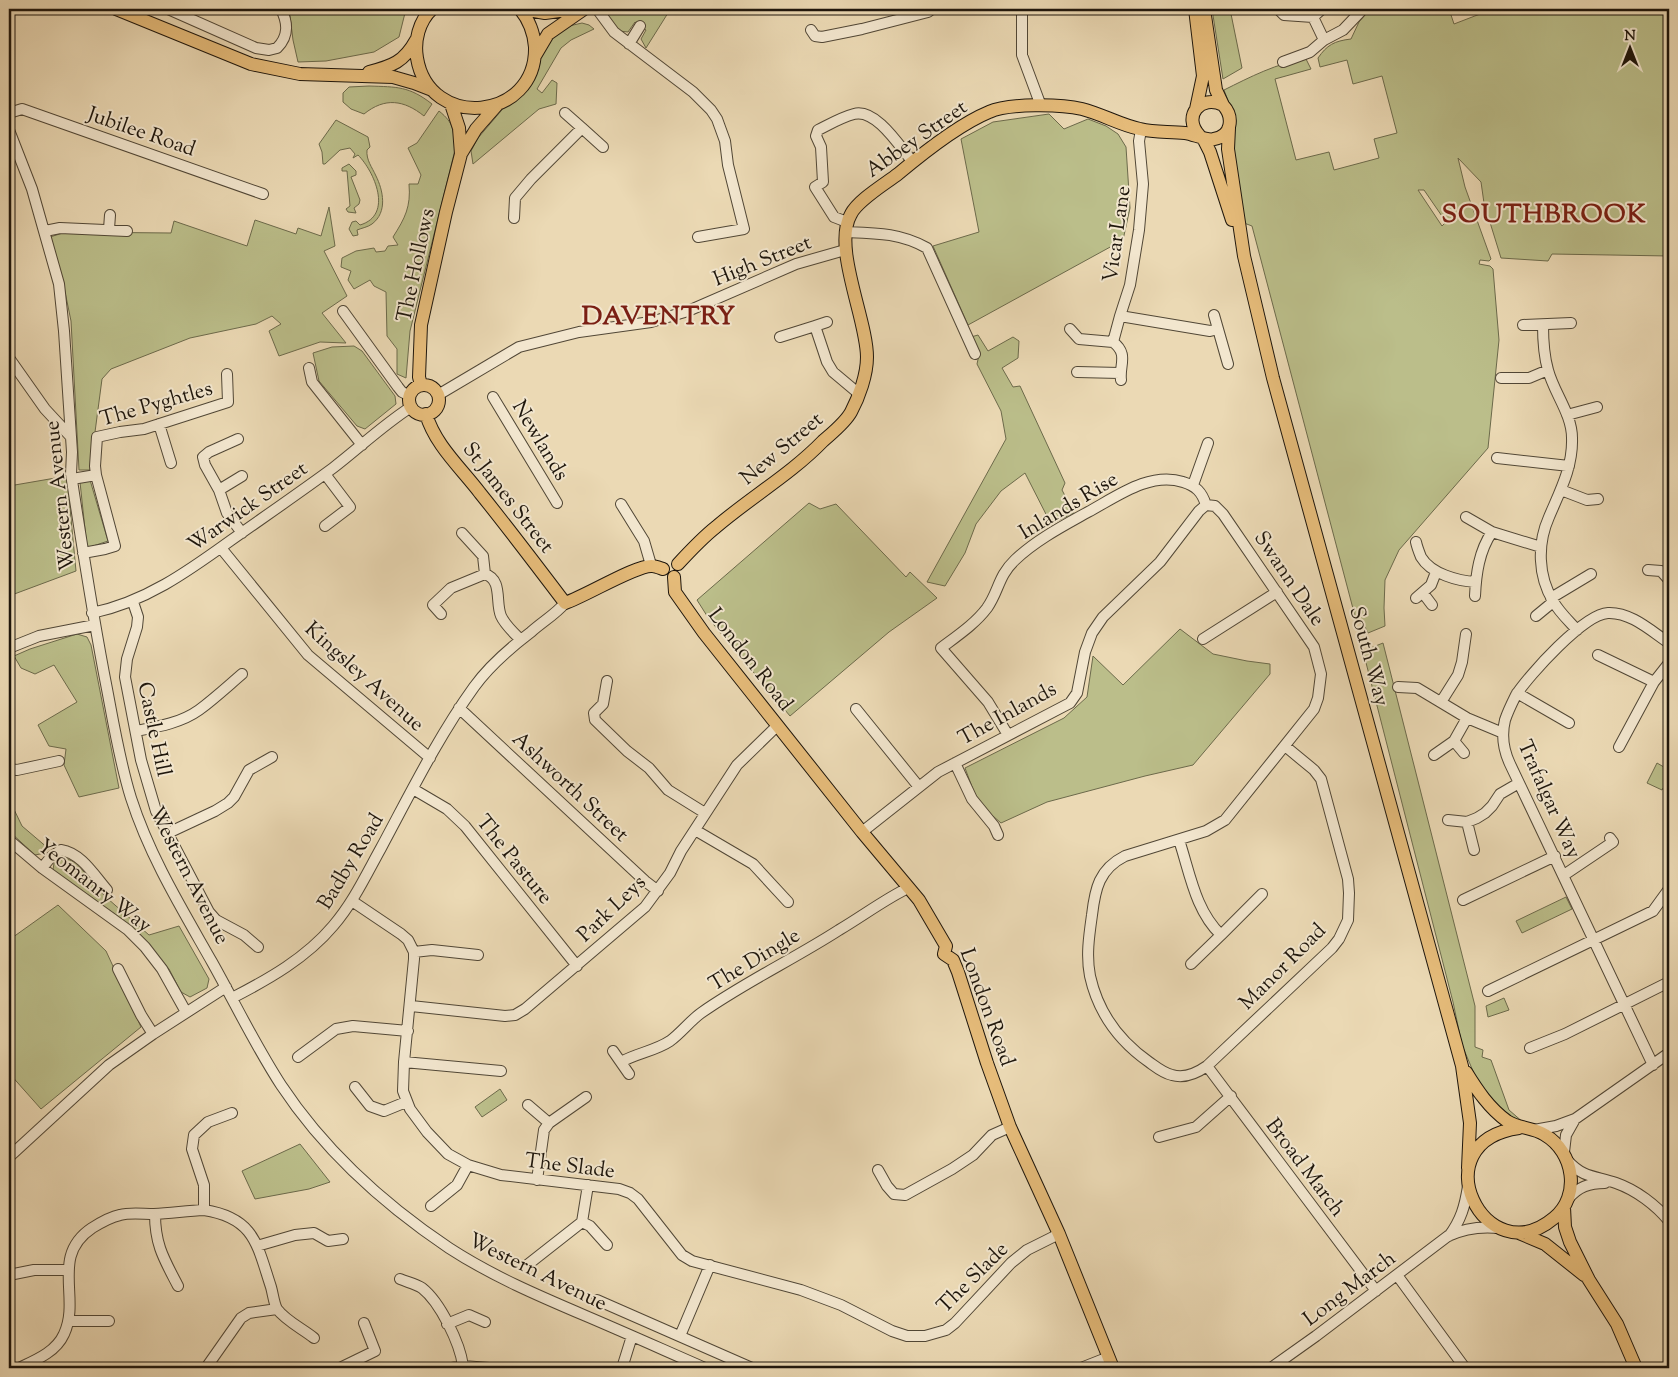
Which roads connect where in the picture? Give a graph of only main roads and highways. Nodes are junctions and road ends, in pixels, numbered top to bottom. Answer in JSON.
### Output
{"nodes":[{"id":1,"x":116,"y":9,"type":"edge"},
{"id":2,"x":432,"y":9,"type":"edge"},
{"id":3,"x":521,"y":9,"type":"edge"},
{"id":4,"x":574,"y":9,"type":"edge"},
{"id":5,"x":584,"y":9,"type":"edge"},
{"id":6,"x":1195,"y":9,"type":"edge"},
{"id":7,"x":1204,"y":9,"type":"edge"},
{"id":8,"x":417,"y":37,"type":"junction"},
{"id":9,"x":535,"y":56,"type":"junction"},
{"id":10,"x":357,"y":76,"type":"junction"},
{"id":11,"x":432,"y":90,"type":"junction"},
{"id":12,"x":451,"y":104,"type":"junction"},
{"id":13,"x":497,"y":105,"type":"junction"},
{"id":14,"x":1223,"y":106,"type":"junction"},
{"id":15,"x":1195,"y":112,"type":"junction"},
{"id":16,"x":1229,"y":128,"type":"junction"},
{"id":17,"x":1164,"y":131,"type":"junction"},
{"id":18,"x":1201,"y":137,"type":"junction"},
{"id":19,"x":461,"y":154,"type":"junction"},
{"id":20,"x":845,"y":250,"type":"joint"},
{"id":21,"x":1244,"y":256,"type":"junction"},
{"id":22,"x":421,"y":385,"type":"junction"},
{"id":23,"x":426,"y":414,"type":"junction"},
{"id":24,"x":678,"y":564,"type":"junction"},
{"id":25,"x":657,"y":567,"type":"junction"},
{"id":26,"x":674,"y":577,"type":"junction"},
{"id":27,"x":1462,"y":1066,"type":"junction"},
{"id":28,"x":1519,"y":1128,"type":"junction"},
{"id":29,"x":1468,"y":1168,"type":"junction"},
{"id":30,"x":1566,"y":1203,"type":"junction"},
{"id":31,"x":1512,"y":1231,"type":"junction"},
{"id":32,"x":1590,"y":1280,"type":"junction"},
{"id":33,"x":1111,"y":1363,"type":"edge"},
{"id":34,"x":1636,"y":1368,"type":"edge"}],
"edges":[{"from":1,"to":10,"type":"main road"},
{"from":2,"to":8,"type":"main road"},
{"from":3,"to":4,"type":"main road"},
{"from":3,"to":9,"type":"main road"},
{"from":5,"to":9,"type":"main road"},
{"from":6,"to":15,"type":"main road"},
{"from":7,"to":14,"type":"main road"},
{"from":8,"to":10,"type":"main road"},
{"from":8,"to":11,"type":"main road"},
{"from":9,"to":13,"type":"main road"},
{"from":10,"to":11,"type":"main road"},
{"from":11,"to":12,"type":"main road"},
{"from":12,"to":13,"type":"main road"},
{"from":12,"to":19,"type":"main road"},
{"from":13,"to":19,"type":"main road"},
{"from":14,"to":15,"type":"main road"},
{"from":14,"to":16,"type":"main road"},
{"from":15,"to":17,"type":"main road","name":"Abbey Street"},
{"from":15,"to":18,"type":"main road"},
{"from":16,"to":18,"type":"main road"},
{"from":16,"to":21,"type":"main road"},
{"from":17,"to":18,"type":"main road","name":"Abbey Street"},
{"from":17,"to":20,"type":"main road","name":"Abbey Street"},
{"from":18,"to":21,"type":"main road"},
{"from":19,"to":22,"type":"main road","name":"The Hollows"},
{"from":20,"to":24,"type":"main road","name":"New Street"},
{"from":21,"to":27,"type":"main road","name":"South Way"},
{"from":22,"to":23,"type":"main road"},
{"from":22,"to":23,"type":"main road"},
{"from":23,"to":25,"type":"main road","name":"St James Street"},
{"from":24,"to":25,"type":"main road"},
{"from":24,"to":26,"type":"main road"},
{"from":25,"to":26,"type":"main road"},
{"from":26,"to":33,"type":"main road","name":"London Road"},
{"from":27,"to":28,"type":"main road","name":"South Way"},
{"from":27,"to":29,"type":"main road","name":"South Way"},
{"from":28,"to":29,"type":"main road"},
{"from":28,"to":30,"type":"main road"},
{"from":29,"to":31,"type":"main road"},
{"from":30,"to":31,"type":"main road"},
{"from":30,"to":32,"type":"main road"},
{"from":31,"to":32,"type":"main road"},
{"from":32,"to":34,"type":"main road"}]}
